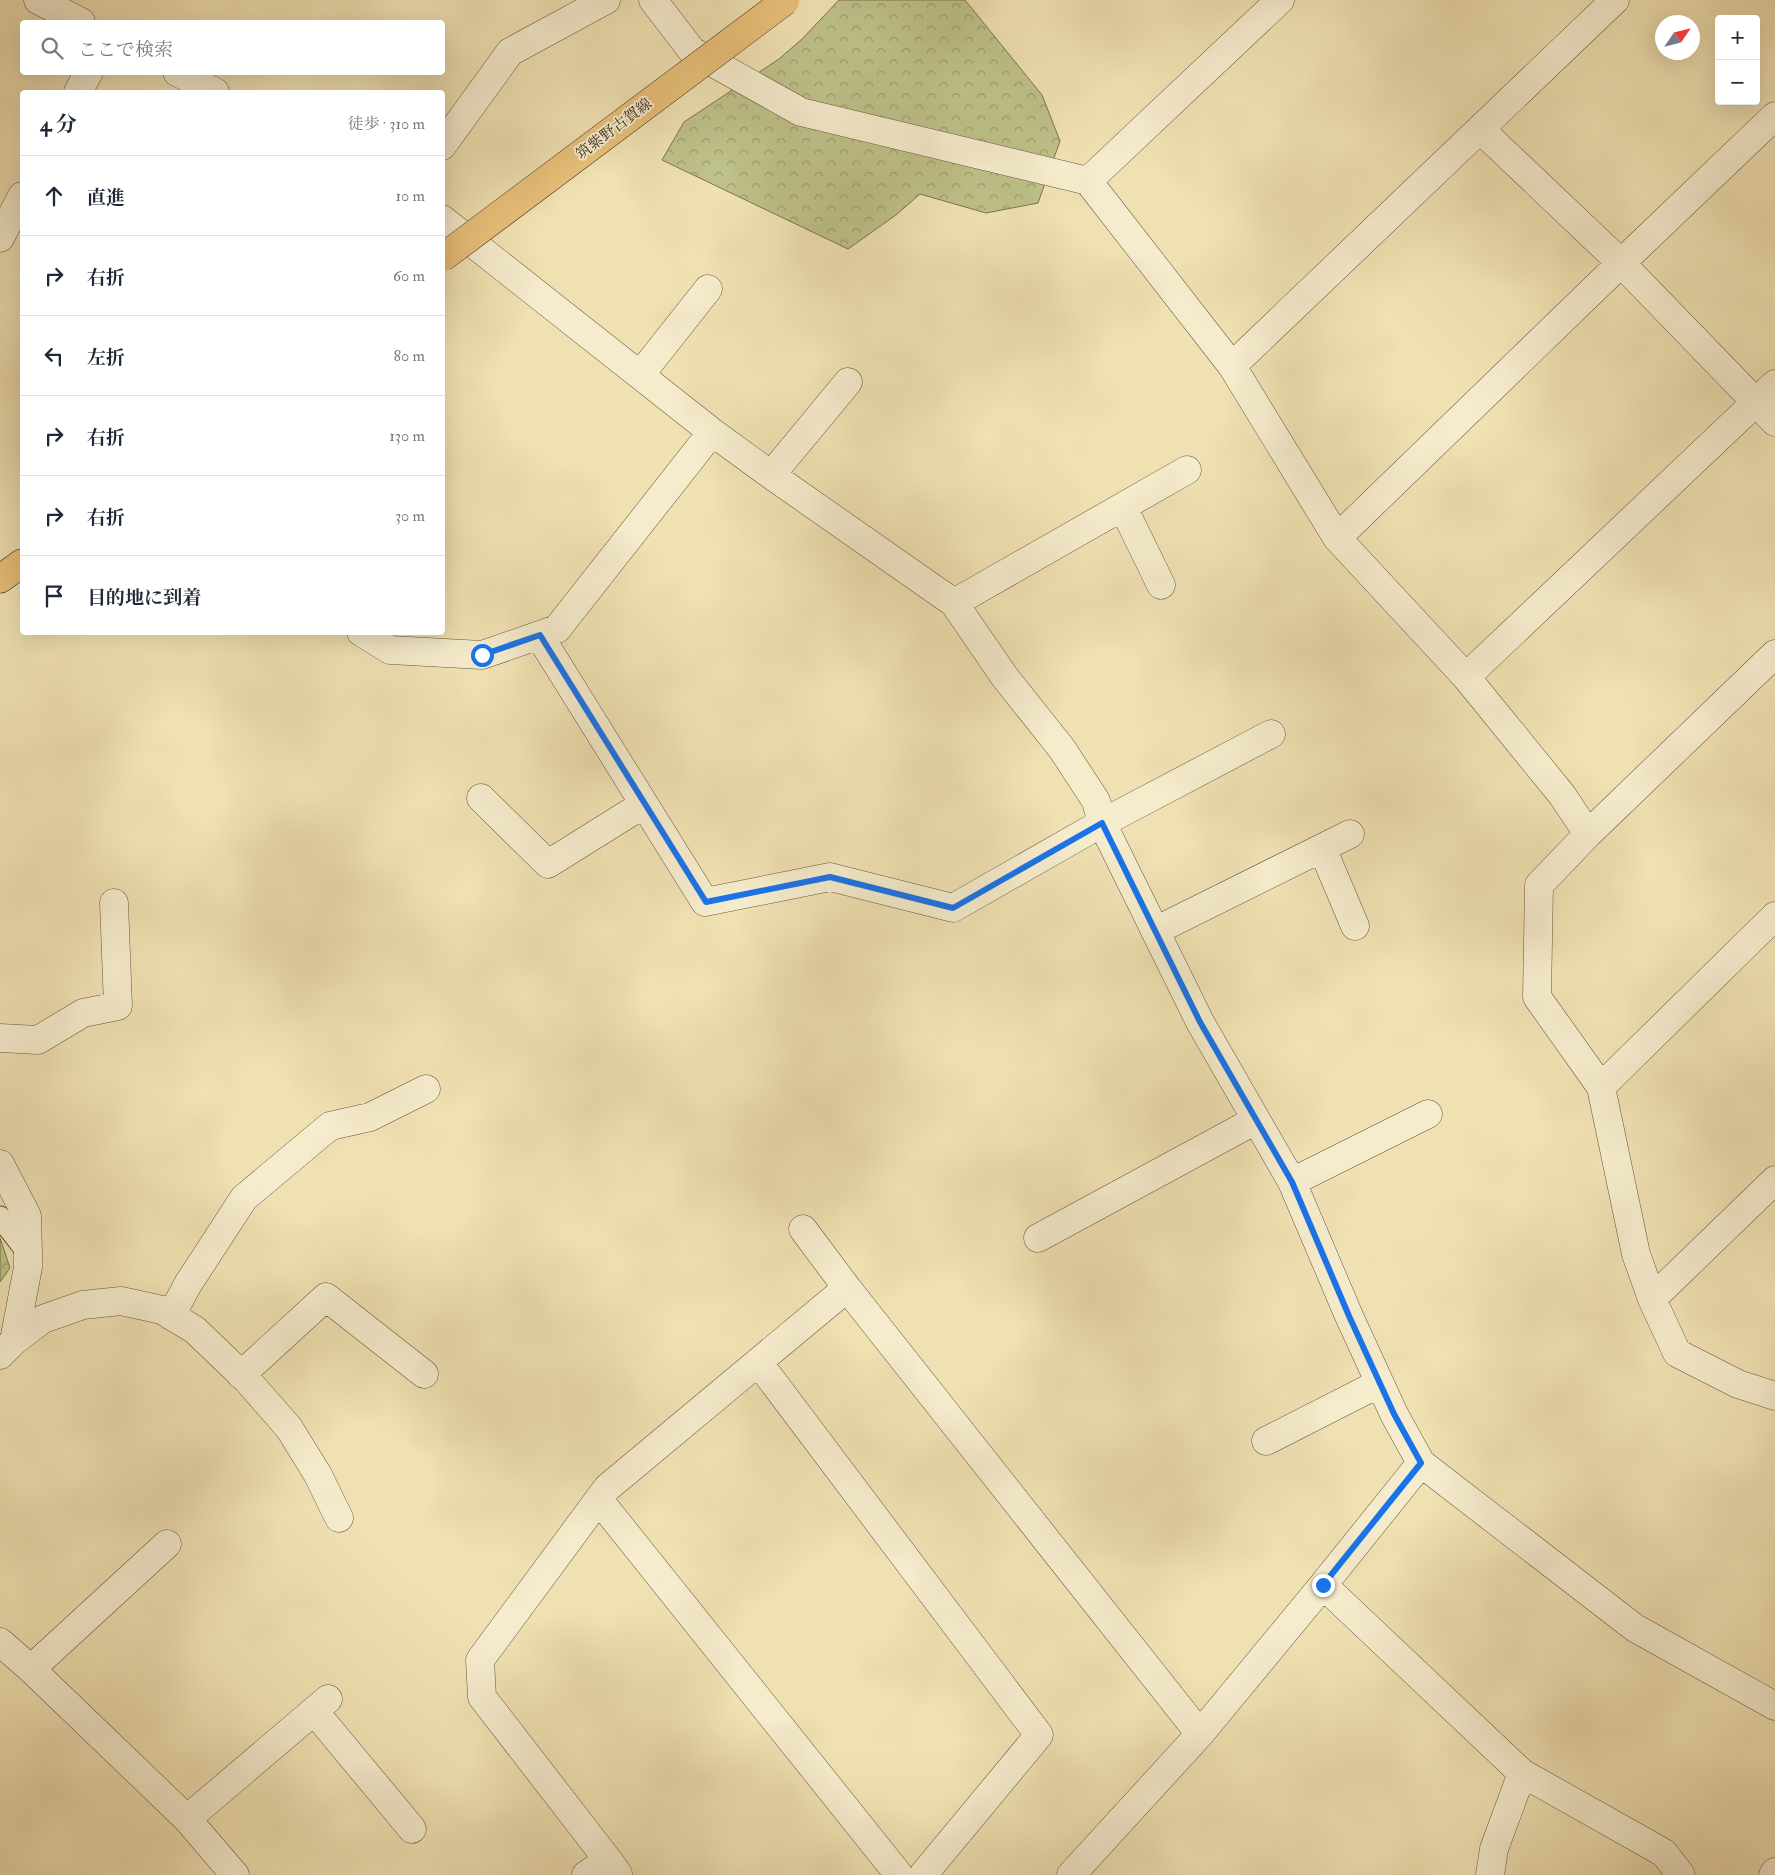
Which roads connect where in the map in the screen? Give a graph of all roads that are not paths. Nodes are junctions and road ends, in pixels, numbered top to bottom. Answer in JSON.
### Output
{"nodes":[{"id":1,"x":38,"y":0,"type":"edge"},
{"id":2,"x":606,"y":0,"type":"edge"},
{"id":3,"x":654,"y":0,"type":"edge"},
{"id":4,"x":785,"y":0,"type":"edge"},
{"id":5,"x":1280,"y":0,"type":"edge"},
{"id":6,"x":1615,"y":0,"type":"edge"},
{"id":7,"x":77,"y":20,"type":"edge"},
{"id":8,"x":87,"y":75,"type":"edge"},
{"id":9,"x":183,"y":75,"type":"edge"},
{"id":10,"x":79,"y":90,"type":"edge"},
{"id":11,"x":211,"y":90,"type":"edge"},
{"id":12,"x":1775,"y":116,"type":"edge"},
{"id":13,"x":1480,"y":129,"type":"junction"},
{"id":14,"x":445,"y":142,"type":"edge"},
{"id":15,"x":1088,"y":181,"type":"junction"},
{"id":16,"x":445,"y":221,"type":"edge"},
{"id":17,"x":445,"y":256,"type":"edge"},
{"id":18,"x":1621,"y":263,"type":"junction"},
{"id":19,"x":708,"y":289,"type":"dead end"},
{"id":20,"x":1232,"y":366,"type":"junction"},
{"id":21,"x":640,"y":375,"type":"junction"},
{"id":22,"x":848,"y":382,"type":"dead end"},
{"id":23,"x":1775,"y":384,"type":"edge"},
{"id":24,"x":1755,"y":403,"type":"junction"},
{"id":25,"x":1775,"y":422,"type":"edge"},
{"id":26,"x":712,"y":432,"type":"junction"},
{"id":27,"x":1187,"y":470,"type":"dead end"},
{"id":28,"x":771,"y":475,"type":"junction"},
{"id":29,"x":1123,"y":507,"type":"junction"},
{"id":30,"x":1337,"y":538,"type":"junction"},
{"id":31,"x":20,"y":565,"type":"edge"},
{"id":32,"x":0,"y":579,"type":"edge"},
{"id":33,"x":1161,"y":585,"type":"dead end"},
{"id":34,"x":954,"y":603,"type":"junction"},
{"id":35,"x":366,"y":635,"type":"edge"},
{"id":36,"x":540,"y":635,"type":"junction"},
{"id":37,"x":1775,"y":654,"type":"edge"},
{"id":38,"x":1466,"y":677,"type":"junction"},
{"id":39,"x":1271,"y":734,"type":"dead end"},
{"id":40,"x":481,"y":798,"type":"dead end"},
{"id":41,"x":644,"y":804,"type":"junction"},
{"id":42,"x":1102,"y":823,"type":"junction"},
{"id":43,"x":1350,"y":834,"type":"dead end"},
{"id":44,"x":1588,"y":834,"type":"junction"},
{"id":45,"x":1322,"y":848,"type":"junction"},
{"id":46,"x":114,"y":903,"type":"dead end"},
{"id":47,"x":1775,"y":916,"type":"edge"},
{"id":48,"x":1355,"y":926,"type":"dead end"},
{"id":49,"x":1155,"y":931,"type":"junction"},
{"id":50,"x":0,"y":1038,"type":"edge"},
{"id":51,"x":1601,"y":1087,"type":"junction"},
{"id":52,"x":426,"y":1089,"type":"dead end"},
{"id":53,"x":1428,"y":1114,"type":"dead end"},
{"id":54,"x":1256,"y":1120,"type":"junction"},
{"id":55,"x":0,"y":1164,"type":"edge"},
{"id":56,"x":1775,"y":1180,"type":"edge"},
{"id":57,"x":1292,"y":1182,"type":"junction"},
{"id":58,"x":0,"y":1217,"type":"edge"},
{"id":59,"x":803,"y":1229,"type":"dead end"},
{"id":60,"x":1038,"y":1238,"type":"dead end"},
{"id":61,"x":28,"y":1253,"type":"junction"},
{"id":62,"x":847,"y":1288,"type":"junction"},
{"id":63,"x":1652,"y":1299,"type":"junction"},
{"id":64,"x":171,"y":1316,"type":"junction"},
{"id":65,"x":7,"y":1348,"type":"edge"},
{"id":66,"x":758,"y":1362,"type":"junction"},
{"id":67,"x":241,"y":1374,"type":"junction"},
{"id":68,"x":424,"y":1374,"type":"dead end"},
{"id":69,"x":1380,"y":1384,"type":"junction"},
{"id":70,"x":1775,"y":1396,"type":"edge"},
{"id":71,"x":1266,"y":1441,"type":"dead end"},
{"id":72,"x":1421,"y":1463,"type":"junction"},
{"id":73,"x":599,"y":1500,"type":"junction"},
{"id":74,"x":339,"y":1518,"type":"dead end"},
{"id":75,"x":167,"y":1544,"type":"dead end"},
{"id":76,"x":1323,"y":1585,"type":"junction"},
{"id":77,"x":0,"y":1642,"type":"edge"},
{"id":78,"x":31,"y":1669,"type":"junction"},
{"id":79,"x":1775,"y":1706,"type":"edge"},
{"id":80,"x":1200,"y":1734,"type":"junction"},
{"id":81,"x":1522,"y":1773,"type":"junction"},
{"id":82,"x":188,"y":1819,"type":"junction"},
{"id":83,"x":412,"y":1829,"type":"dead end"},
{"id":84,"x":613,"y":1868,"type":"edge"},
{"id":85,"x":236,"y":1875,"type":"edge"},
{"id":86,"x":586,"y":1875,"type":"edge"},
{"id":87,"x":899,"y":1875,"type":"edge"},
{"id":88,"x":923,"y":1875,"type":"edge"},
{"id":89,"x":1071,"y":1875,"type":"edge"},
{"id":90,"x":1490,"y":1875,"type":"edge"},
{"id":91,"x":1681,"y":1875,"type":"edge"}],
"edges":[{"from":1,"to":7,"type":"street"},
{"from":2,"to":14,"type":"street"},
{"from":3,"to":15,"type":"street"},
{"from":4,"to":17,"type":"main road","name":"筑紫野古賀線","bridge":true},
{"from":5,"to":15,"type":"street"},
{"from":6,"to":13,"type":"street"},
{"from":8,"to":10,"type":"street"},
{"from":9,"to":11,"type":"street"},
{"from":12,"to":18,"type":"street"},
{"from":13,"to":18,"type":"street"},
{"from":13,"to":20,"type":"street"},
{"from":15,"to":20,"type":"street"},
{"from":16,"to":21,"type":"street"},
{"from":18,"to":24,"type":"street"},
{"from":18,"to":30,"type":"street"},
{"from":19,"to":21,"type":"street"},
{"from":20,"to":30,"type":"street"},
{"from":21,"to":26,"type":"street"},
{"from":22,"to":28,"type":"street"},
{"from":23,"to":24,"type":"street"},
{"from":24,"to":25,"type":"street"},
{"from":24,"to":38,"type":"street"},
{"from":26,"to":28,"type":"street"},
{"from":26,"to":36,"type":"street"},
{"from":27,"to":29,"type":"street"},
{"from":28,"to":34,"type":"street"},
{"from":29,"to":33,"type":"street"},
{"from":29,"to":34,"type":"street"},
{"from":30,"to":38,"type":"street"},
{"from":31,"to":32,"type":"main road"},
{"from":34,"to":42,"type":"street"},
{"from":35,"to":36,"type":"street"},
{"from":36,"to":41,"type":"street"},
{"from":37,"to":44,"type":"street"},
{"from":38,"to":44,"type":"street"},
{"from":39,"to":42,"type":"street"},
{"from":40,"to":41,"type":"street"},
{"from":41,"to":42,"type":"street"},
{"from":42,"to":49,"type":"street"},
{"from":43,"to":45,"type":"street"},
{"from":44,"to":51,"type":"street"},
{"from":45,"to":48,"type":"street"},
{"from":45,"to":49,"type":"street"},
{"from":46,"to":50,"type":"street"},
{"from":47,"to":51,"type":"street"},
{"from":49,"to":54,"type":"street"},
{"from":51,"to":63,"type":"street"},
{"from":52,"to":64,"type":"street"},
{"from":53,"to":57,"type":"street"},
{"from":54,"to":57,"type":"street"},
{"from":54,"to":60,"type":"street"},
{"from":55,"to":61,"type":"street"},
{"from":56,"to":63,"type":"street"},
{"from":57,"to":69,"type":"street"},
{"from":58,"to":61,"type":"lane"},
{"from":59,"to":62,"type":"street"},
{"from":61,"to":65,"type":"street"},
{"from":62,"to":66,"type":"street"},
{"from":62,"to":80,"type":"street"},
{"from":63,"to":70,"type":"street"},
{"from":64,"to":65,"type":"street"},
{"from":64,"to":67,"type":"street"},
{"from":66,"to":73,"type":"street"},
{"from":66,"to":88,"type":"street"},
{"from":67,"to":68,"type":"street"},
{"from":67,"to":74,"type":"street"},
{"from":69,"to":71,"type":"street"},
{"from":69,"to":72,"type":"street"},
{"from":72,"to":76,"type":"street"},
{"from":72,"to":79,"type":"street"},
{"from":73,"to":84,"type":"street"},
{"from":73,"to":87,"type":"street"},
{"from":75,"to":78,"type":"street"},
{"from":76,"to":80,"type":"street"},
{"from":76,"to":81,"type":"street"},
{"from":77,"to":78,"type":"street"},
{"from":78,"to":82,"type":"street"},
{"from":80,"to":89,"type":"street"},
{"from":81,"to":90,"type":"street"},
{"from":81,"to":91,"type":"street"},
{"from":82,"to":83,"type":"street"},
{"from":82,"to":85,"type":"street"},
{"from":84,"to":86,"type":"street"}]}
